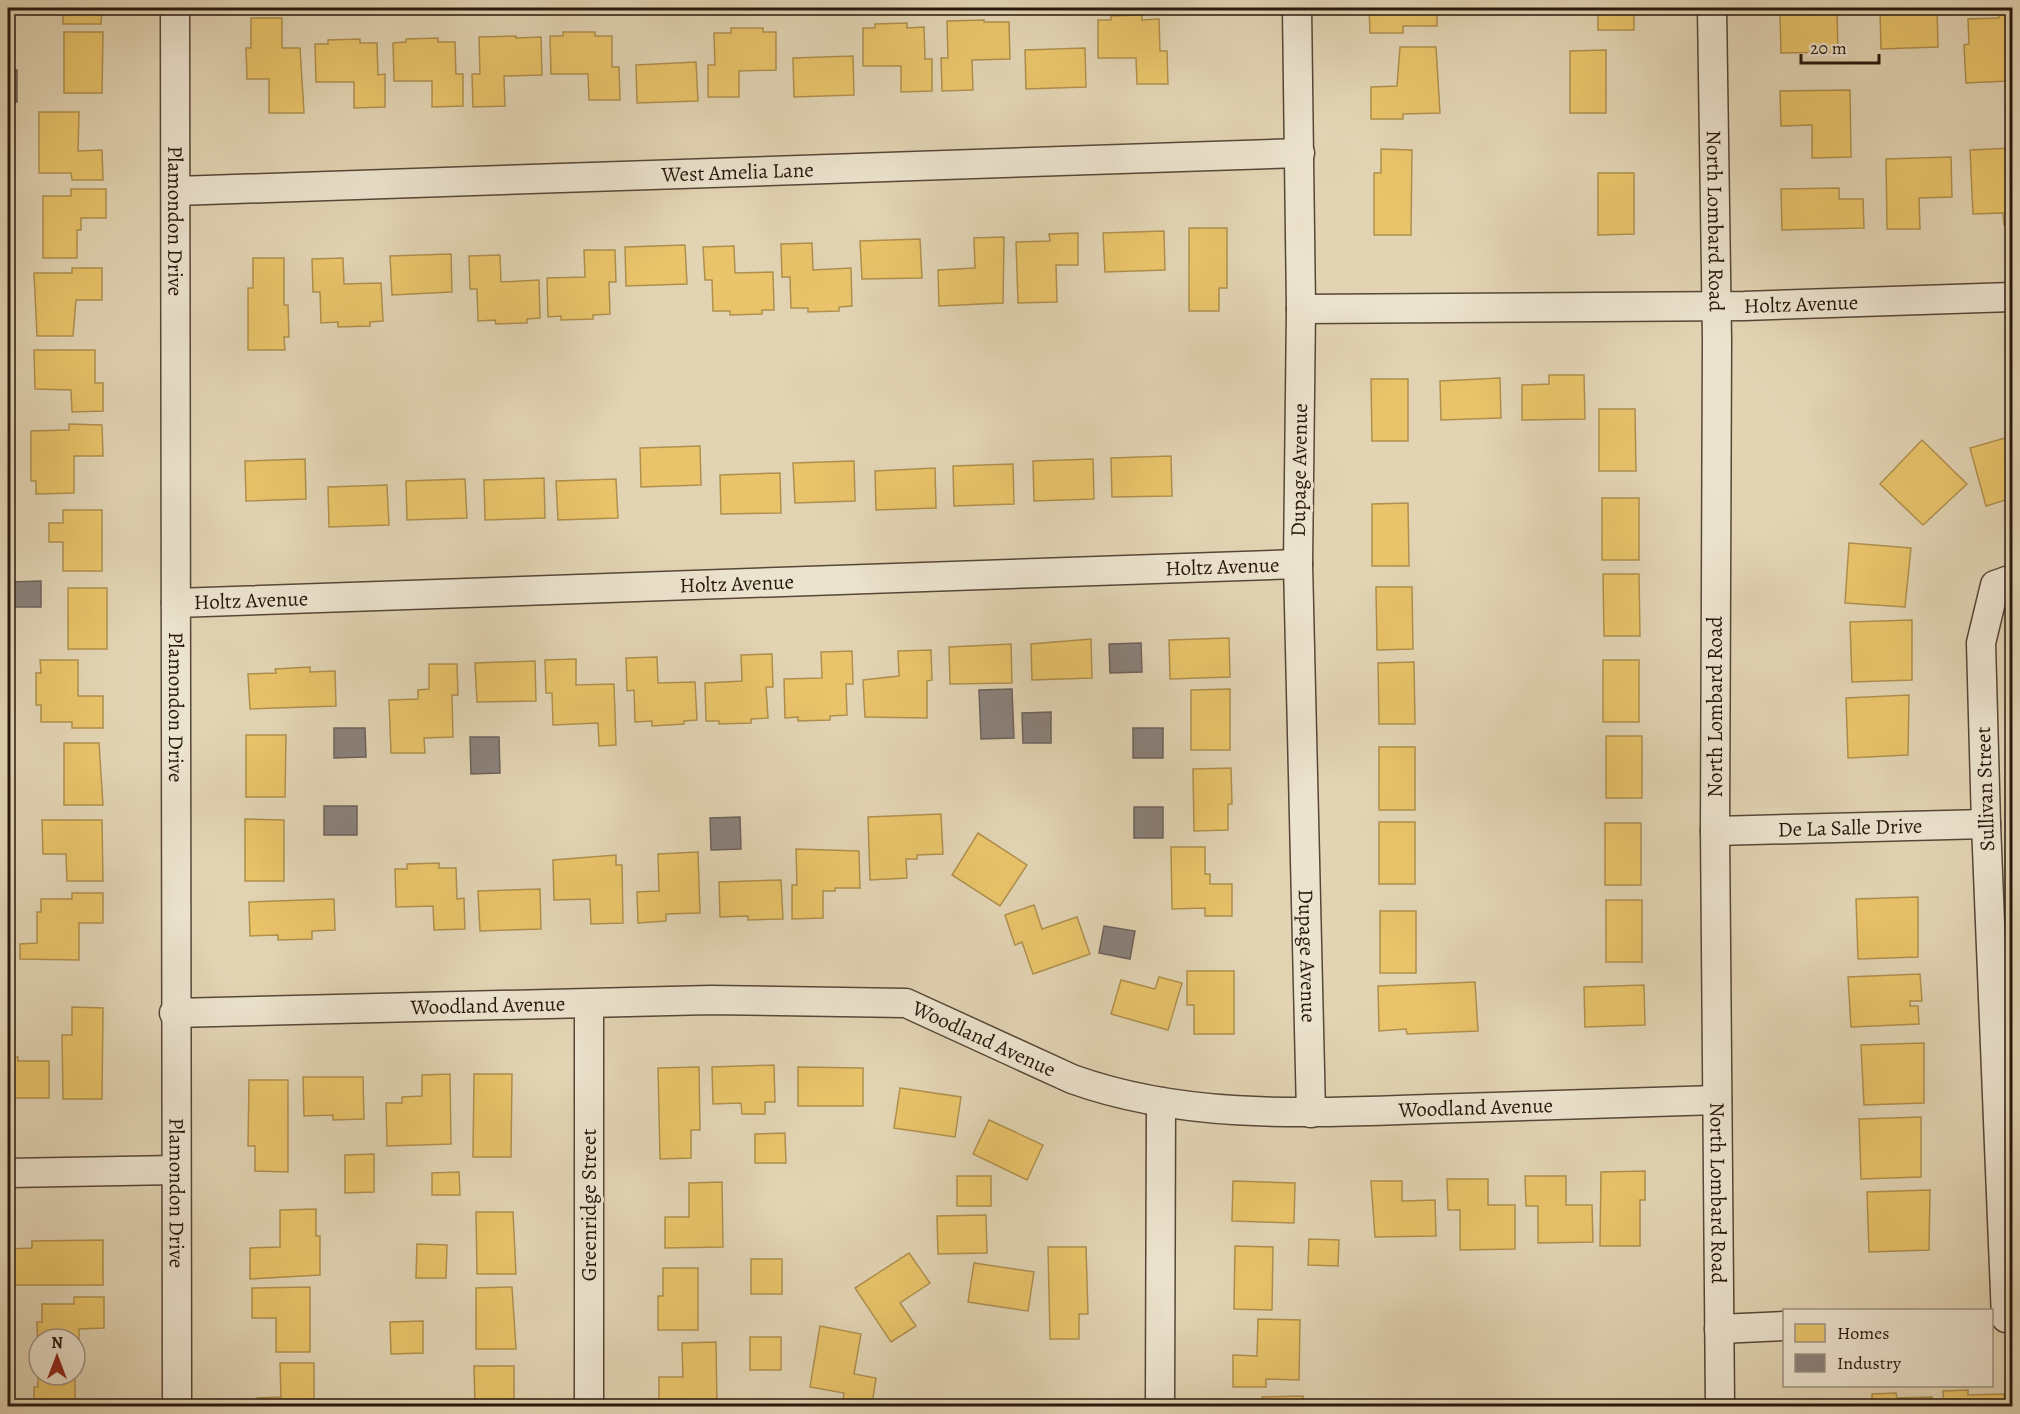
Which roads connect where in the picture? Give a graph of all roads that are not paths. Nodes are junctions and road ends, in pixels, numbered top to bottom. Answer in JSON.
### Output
{"nodes":[{"id":1,"x":175,"y":8,"type":"edge"},
{"id":2,"x":1297,"y":8,"type":"edge"},
{"id":3,"x":1712,"y":8,"type":"edge"},
{"id":4,"x":1300,"y":153,"type":"junction"},
{"id":5,"x":177,"y":191,"type":"junction"},
{"id":6,"x":2013,"y":297,"type":"edge"},
{"id":7,"x":1717,"y":306,"type":"junction"},
{"id":8,"x":1301,"y":309,"type":"junction"},
{"id":9,"x":1299,"y":564,"type":"junction"},
{"id":10,"x":2004,"y":582,"type":"edge"},
{"id":11,"x":176,"y":603,"type":"junction"},
{"id":12,"x":1986,"y":824,"type":"junction"},
{"id":13,"x":1715,"y":831,"type":"junction"},
{"id":14,"x":589,"y":1004,"type":"junction"},
{"id":15,"x":174,"y":1012,"type":"junction"},
{"id":16,"x":1717,"y":1100,"type":"junction"},
{"id":17,"x":1161,"y":1102,"type":"junction"},
{"id":18,"x":1311,"y":1113,"type":"junction"},
{"id":19,"x":176,"y":1170,"type":"junction"},
{"id":20,"x":8,"y":1173,"type":"edge"},
{"id":21,"x":2003,"y":1318,"type":"edge"},
{"id":22,"x":1783,"y":1326,"type":"edge"},
{"id":23,"x":1719,"y":1329,"type":"junction"},
{"id":24,"x":177,"y":1407,"type":"edge"},
{"id":25,"x":589,"y":1407,"type":"edge"},
{"id":26,"x":1160,"y":1407,"type":"edge"},
{"id":27,"x":1720,"y":1407,"type":"edge"}],
"edges":[{"from":1,"to":5,"type":"street","name":"Plamondon Drive"},
{"from":2,"to":4,"type":"street","name":"Dupage Avenue"},
{"from":3,"to":7,"type":"street","name":"North Lombard Road"},
{"from":4,"to":5,"type":"street","name":"West Amelia Lane"},
{"from":4,"to":8,"type":"street","name":"Dupage Avenue"},
{"from":5,"to":11,"type":"street","name":"Plamondon Drive"},
{"from":6,"to":7,"type":"street","name":"Holtz Avenue"},
{"from":7,"to":8,"type":"street","name":"Holtz Avenue"},
{"from":7,"to":13,"type":"street","name":"North Lombard Road"},
{"from":8,"to":9,"type":"street","name":"Dupage Avenue"},
{"from":9,"to":11,"type":"street","name":"Holtz Avenue"},
{"from":9,"to":18,"type":"street","name":"Dupage Avenue"},
{"from":10,"to":12,"type":"street","name":"Sullivan Street"},
{"from":11,"to":15,"type":"street","name":"Plamondon Drive"},
{"from":12,"to":13,"type":"street","name":"De La Salle Drive"},
{"from":12,"to":21,"type":"street","name":"Sullivan Street"},
{"from":13,"to":16,"type":"street","name":"North Lombard Road"},
{"from":14,"to":15,"type":"street","name":"Woodland Avenue"},
{"from":14,"to":17,"type":"street","name":"Woodland Avenue"},
{"from":14,"to":25,"type":"street","name":"Greenridge Street"},
{"from":15,"to":19,"type":"street","name":"Plamondon Drive"},
{"from":16,"to":18,"type":"street","name":"Woodland Avenue"},
{"from":16,"to":23,"type":"street","name":"North Lombard Road"},
{"from":17,"to":18,"type":"street","name":"Woodland Avenue"},
{"from":17,"to":26,"type":"street"},
{"from":19,"to":20,"type":"street"},
{"from":19,"to":24,"type":"street","name":"Plamondon Drive"},
{"from":22,"to":23,"type":"street"},
{"from":23,"to":27,"type":"street","name":"North Lombard Road"}]}
